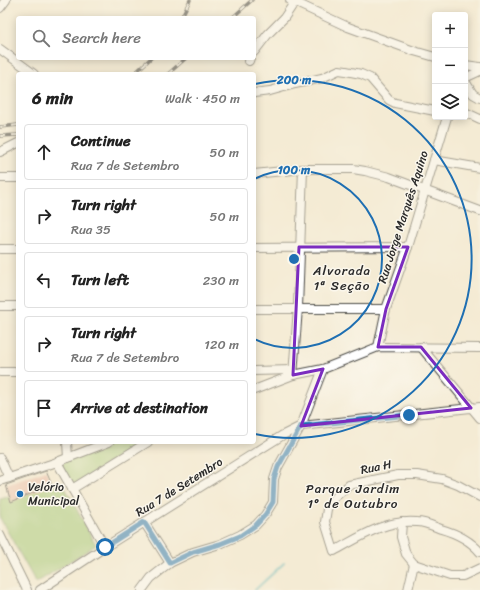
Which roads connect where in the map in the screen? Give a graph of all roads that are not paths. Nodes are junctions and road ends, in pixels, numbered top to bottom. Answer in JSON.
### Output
{"nodes":[{"id":1,"x":6,"y":0,"type":"edge"},
{"id":2,"x":292,"y":1,"type":"edge"},
{"id":3,"x":0,"y":8,"type":"edge"},
{"id":4,"x":0,"y":49,"type":"edge"},
{"id":5,"x":256,"y":49,"type":"edge"},
{"id":6,"x":432,"y":56,"type":"edge"},
{"id":7,"x":468,"y":65,"type":"edge"},
{"id":8,"x":480,"y":67,"type":"edge"},
{"id":9,"x":480,"y":71,"type":"edge"},
{"id":10,"x":31,"y":72,"type":"edge"},
{"id":11,"x":468,"y":78,"type":"edge"},
{"id":12,"x":467,"y":84,"type":"edge"},
{"id":13,"x":256,"y":92,"type":"edge"},
{"id":14,"x":480,"y":98,"type":"edge"},
{"id":15,"x":432,"y":110,"type":"edge"},
{"id":16,"x":468,"y":113,"type":"edge"},
{"id":17,"x":480,"y":119,"type":"edge"},
{"id":18,"x":446,"y":120,"type":"edge"},
{"id":19,"x":16,"y":144,"type":"edge"},
{"id":20,"x":0,"y":152,"type":"edge"},
{"id":21,"x":434,"y":160,"type":"junction"},
{"id":22,"x":303,"y":168,"type":"junction"},
{"id":23,"x":480,"y":168,"type":"edge"},
{"id":24,"x":256,"y":174,"type":"edge"},
{"id":25,"x":0,"y":178,"type":"edge"},
{"id":26,"x":16,"y":178,"type":"edge"},
{"id":27,"x":425,"y":192,"type":"junction"},
{"id":28,"x":480,"y":211,"type":"edge"},
{"id":29,"x":299,"y":246,"type":"junction"},
{"id":30,"x":408,"y":247,"type":"junction"},
{"id":31,"x":256,"y":248,"type":"edge"},
{"id":32,"x":0,"y":249,"type":"edge"},
{"id":33,"x":16,"y":249,"type":"edge"},
{"id":34,"x":0,"y":306,"type":"edge"},
{"id":35,"x":16,"y":306,"type":"edge"},
{"id":36,"x":298,"y":308,"type":"junction"},
{"id":37,"x":256,"y":309,"type":"edge"},
{"id":38,"x":386,"y":309,"type":"junction"},
{"id":39,"x":378,"y":347,"type":"junction"},
{"id":40,"x":421,"y":347,"type":"junction"},
{"id":41,"x":480,"y":348,"type":"edge"},
{"id":42,"x":322,"y":369,"type":"junction"},
{"id":43,"x":256,"y":371,"type":"edge"},
{"id":44,"x":0,"y":372,"type":"edge"},
{"id":45,"x":16,"y":372,"type":"edge"},
{"id":46,"x":292,"y":372,"type":"junction"},
{"id":47,"x":256,"y":389,"type":"edge"},
{"id":48,"x":480,"y":407,"type":"edge"},
{"id":49,"x":471,"y":408,"type":"junction"},
{"id":50,"x":480,"y":418,"type":"edge"},
{"id":51,"x":301,"y":426,"type":"junction"},
{"id":52,"x":67,"y":444,"type":"edge"},
{"id":53,"x":104,"y":444,"type":"edge"},
{"id":54,"x":145,"y":444,"type":"edge"},
{"id":55,"x":0,"y":458,"type":"edge"},
{"id":56,"x":68,"y":458,"type":"junction"},
{"id":57,"x":57,"y":462,"type":"junction"},
{"id":58,"x":9,"y":478,"type":"junction"},
{"id":59,"x":0,"y":481,"type":"edge"},
{"id":60,"x":72,"y":489,"type":"junction"},
{"id":61,"x":480,"y":497,"type":"edge"},
{"id":62,"x":144,"y":522,"type":"junction"},
{"id":63,"x":402,"y":522,"type":"junction"},
{"id":64,"x":1,"y":539,"type":"edge"},
{"id":65,"x":105,"y":547,"type":"junction"},
{"id":66,"x":480,"y":552,"type":"edge"},
{"id":67,"x":170,"y":563,"type":"junction"},
{"id":68,"x":414,"y":564,"type":"junction"},
{"id":69,"x":480,"y":568,"type":"edge"},
{"id":70,"x":27,"y":590,"type":"edge"},
{"id":71,"x":40,"y":590,"type":"edge"},
{"id":72,"x":142,"y":590,"type":"edge"},
{"id":73,"x":408,"y":590,"type":"edge"}],
"edges":[{"from":1,"to":3,"type":"street"},
{"from":2,"to":5,"type":"street"},
{"from":2,"to":6,"type":"street"},
{"from":4,"to":10,"type":"street"},
{"from":7,"to":8,"type":"street"},
{"from":9,"to":11,"type":"street"},
{"from":12,"to":14,"type":"street"},
{"from":13,"to":15,"type":"street"},
{"from":16,"to":17,"type":"street"},
{"from":18,"to":21,"type":"street","name":"Rua Jorge Marquês Aquino"},
{"from":19,"to":20,"type":"street"},
{"from":21,"to":23,"type":"street"},
{"from":21,"to":27,"type":"street","name":"Rua Jorge Marquês Aquino"},
{"from":22,"to":24,"type":"street"},
{"from":22,"to":27,"type":"street"},
{"from":22,"to":29,"type":"street"},
{"from":25,"to":26,"type":"street"},
{"from":27,"to":28,"type":"street"},
{"from":27,"to":30,"type":"street","name":"Rua Jorge Marquês Aquino"},
{"from":29,"to":30,"type":"street"},
{"from":29,"to":31,"type":"street"},
{"from":29,"to":36,"type":"street"},
{"from":30,"to":38,"type":"street","name":"Rua Jorge Marquês Aquino"},
{"from":32,"to":33,"type":"street"},
{"from":34,"to":35,"type":"street"},
{"from":36,"to":37,"type":"street"},
{"from":36,"to":38,"type":"street"},
{"from":36,"to":46,"type":"street"},
{"from":38,"to":39,"type":"street","name":"Rua Jorge Marquês Aquino"},
{"from":39,"to":40,"type":"street"},
{"from":39,"to":42,"type":"street"},
{"from":40,"to":41,"type":"street"},
{"from":40,"to":49,"type":"street"},
{"from":42,"to":46,"type":"street"},
{"from":42,"to":51,"type":"street"},
{"from":43,"to":46,"type":"street"},
{"from":44,"to":45,"type":"street"},
{"from":46,"to":47,"type":"street"},
{"from":48,"to":49,"type":"street","name":"Rua 7 de Setembro"},
{"from":49,"to":50,"type":"street"},
{"from":49,"to":51,"type":"street","name":"Rua 7 de Setembro"},
{"from":51,"to":62,"type":"street","name":"Rua 7 de Setembro"},
{"from":51,"to":67,"type":"street"},
{"from":52,"to":56,"type":"street"},
{"from":53,"to":56,"type":"street"},
{"from":54,"to":60,"type":"street"},
{"from":55,"to":58,"type":"street"},
{"from":56,"to":57,"type":"street"},
{"from":57,"to":58,"type":"street"},
{"from":57,"to":60,"type":"street"},
{"from":58,"to":59,"type":"street"},
{"from":60,"to":65,"type":"street"},
{"from":61,"to":63,"type":"street","name":"Rua H"},
{"from":62,"to":65,"type":"street","name":"Rua 7 de Setembro"},
{"from":62,"to":67,"type":"street"},
{"from":63,"to":66,"type":"street"},
{"from":63,"to":68,"type":"street"},
{"from":64,"to":70,"type":"street"},
{"from":65,"to":71,"type":"street","name":"Rua 7 de Setembro"},
{"from":67,"to":72,"type":"street"},
{"from":68,"to":69,"type":"street"},
{"from":68,"to":73,"type":"street"}]}
